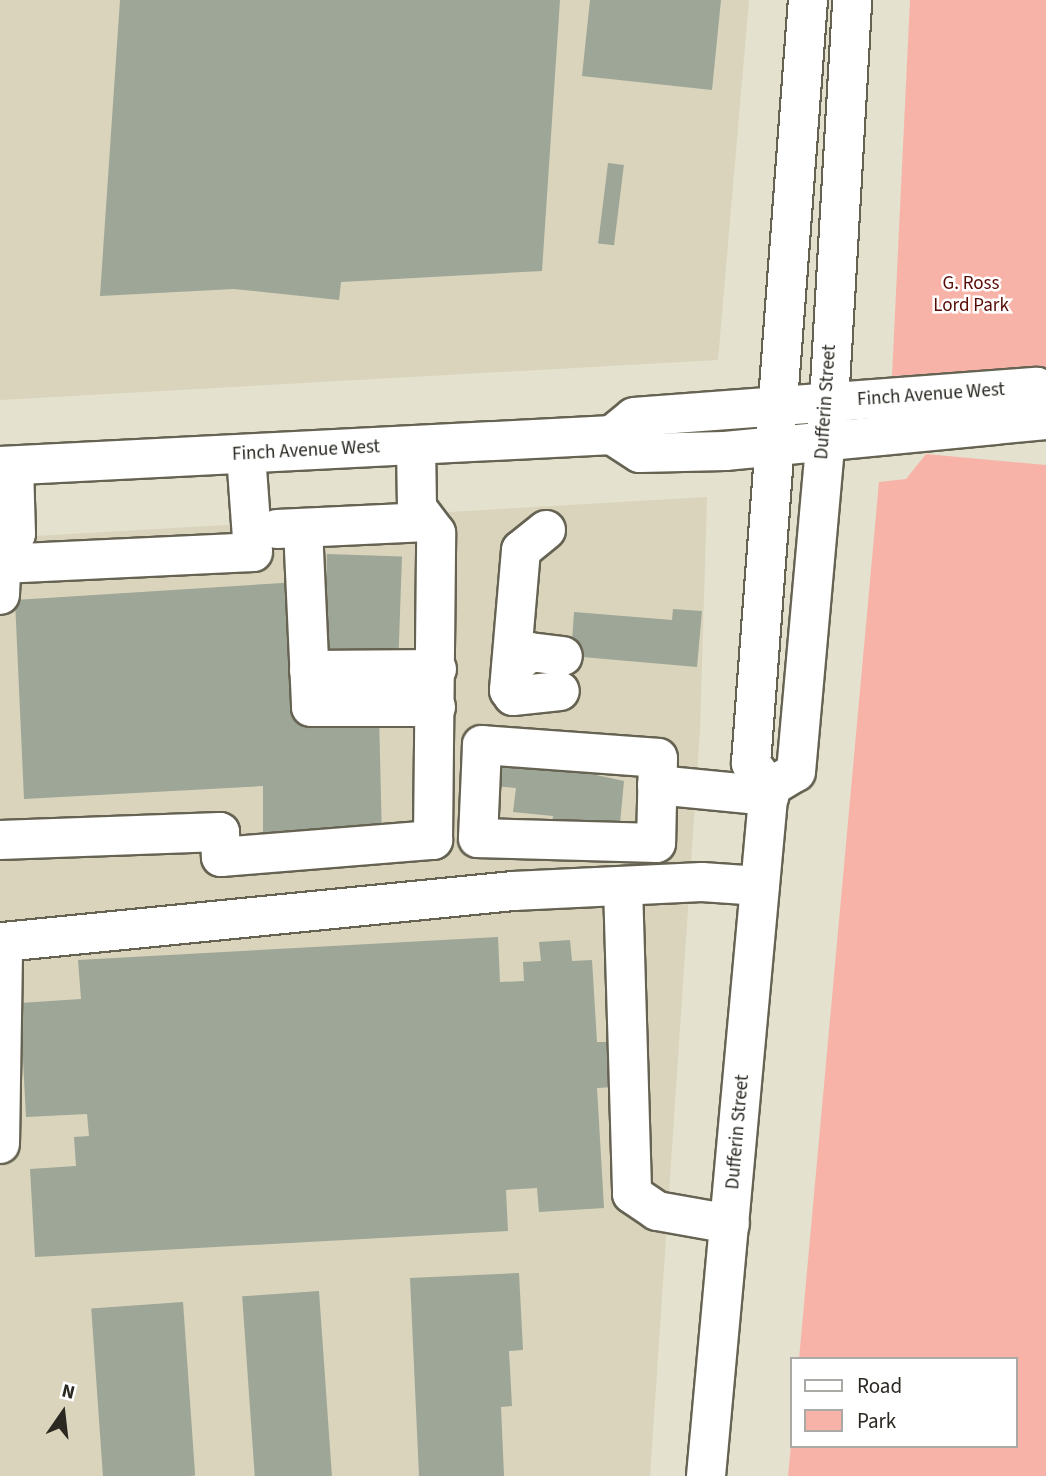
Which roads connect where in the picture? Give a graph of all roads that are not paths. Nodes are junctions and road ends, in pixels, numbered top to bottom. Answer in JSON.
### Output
{"nodes":[{"id":1,"x":808,"y":0,"type":"edge"},
{"id":2,"x":852,"y":0,"type":"edge"},
{"id":3,"x":1046,"y":392,"type":"edge"},
{"id":4,"x":829,"y":403,"type":"junction"},
{"id":5,"x":781,"y":408,"type":"junction"},
{"id":6,"x":1046,"y":420,"type":"edge"},
{"id":7,"x":612,"y":435,"type":"junction"},
{"id":8,"x":824,"y":444,"type":"junction"},
{"id":9,"x":416,"y":445,"type":"junction"},
{"id":10,"x":778,"y":449,"type":"junction"},
{"id":11,"x":246,"y":454,"type":"junction"},
{"id":12,"x":7,"y":466,"type":"edge"},
{"id":13,"x":428,"y":522,"type":"junction"},
{"id":14,"x":303,"y":528,"type":"junction"},
{"id":15,"x":546,"y":530,"type":"dead end"},
{"id":16,"x":251,"y":531,"type":"junction"},
{"id":17,"x":1,"y":580,"type":"edge"},
{"id":18,"x":437,"y":669,"type":"junction"},
{"id":19,"x":309,"y":670,"type":"junction"},
{"id":20,"x":562,"y":674,"type":"dead end"},
{"id":21,"x":436,"y":707,"type":"junction"},
{"id":22,"x":435,"y":768,"type":"junction"},
{"id":23,"x":481,"y":769,"type":"junction"},
{"id":24,"x":657,"y":785,"type":"junction"},
{"id":25,"x":769,"y":792,"type":"junction"},
{"id":26,"x":0,"y":840,"type":"edge"},
{"id":27,"x":623,"y":886,"type":"junction"},
{"id":28,"x":760,"y":887,"type":"junction"},
{"id":29,"x":0,"y":1144,"type":"edge"},
{"id":30,"x":730,"y":1224,"type":"junction"},
{"id":31,"x":706,"y":1476,"type":"edge"}],
"edges":[{"from":1,"to":5,"type":"main road"},
{"from":2,"to":4,"type":"main road","name":"Dufferin Street"},
{"from":3,"to":4,"type":"main road","name":"Finch Avenue West"},
{"from":4,"to":5,"type":"main road","name":"Finch Avenue West"},
{"from":4,"to":8,"type":"main road","name":"Dufferin Street"},
{"from":5,"to":7,"type":"main road","name":"Finch Avenue West"},
{"from":5,"to":10,"type":"main road"},
{"from":6,"to":8,"type":"main road","name":"Finch Avenue West"},
{"from":7,"to":9,"type":"main road","name":"Finch Avenue West"},
{"from":7,"to":10,"type":"main road","name":"Finch Avenue West"},
{"from":8,"to":10,"type":"main road","name":"Finch Avenue West"},
{"from":8,"to":25,"type":"main road","name":"Dufferin Street"},
{"from":9,"to":11,"type":"main road","name":"Finch Avenue West"},
{"from":9,"to":13,"type":"main road"},
{"from":10,"to":25,"type":"main road"},
{"from":11,"to":12,"type":"main road","name":"Finch Avenue West"},
{"from":11,"to":16,"type":"main road"},
{"from":12,"to":17,"type":"main road"},
{"from":13,"to":14,"type":"main road"},
{"from":13,"to":18,"type":"main road"},
{"from":14,"to":16,"type":"main road"},
{"from":14,"to":19,"type":"main road"},
{"from":15,"to":20,"type":"main road"},
{"from":16,"to":17,"type":"main road"},
{"from":18,"to":19,"type":"main road"},
{"from":18,"to":21,"type":"main road"},
{"from":19,"to":21,"type":"main road"},
{"from":21,"to":22,"type":"main road"},
{"from":22,"to":23,"type":"main road"},
{"from":22,"to":26,"type":"main road"},
{"from":23,"to":24,"type":"main road"},
{"from":23,"to":24,"type":"main road"},
{"from":24,"to":25,"type":"main road"},
{"from":25,"to":28,"type":"main road","name":"Dufferin Street"},
{"from":27,"to":28,"type":"main road"},
{"from":27,"to":29,"type":"main road"},
{"from":27,"to":30,"type":"main road"},
{"from":28,"to":30,"type":"main road","name":"Dufferin Street"},
{"from":30,"to":31,"type":"main road","name":"Dufferin Street"}]}
